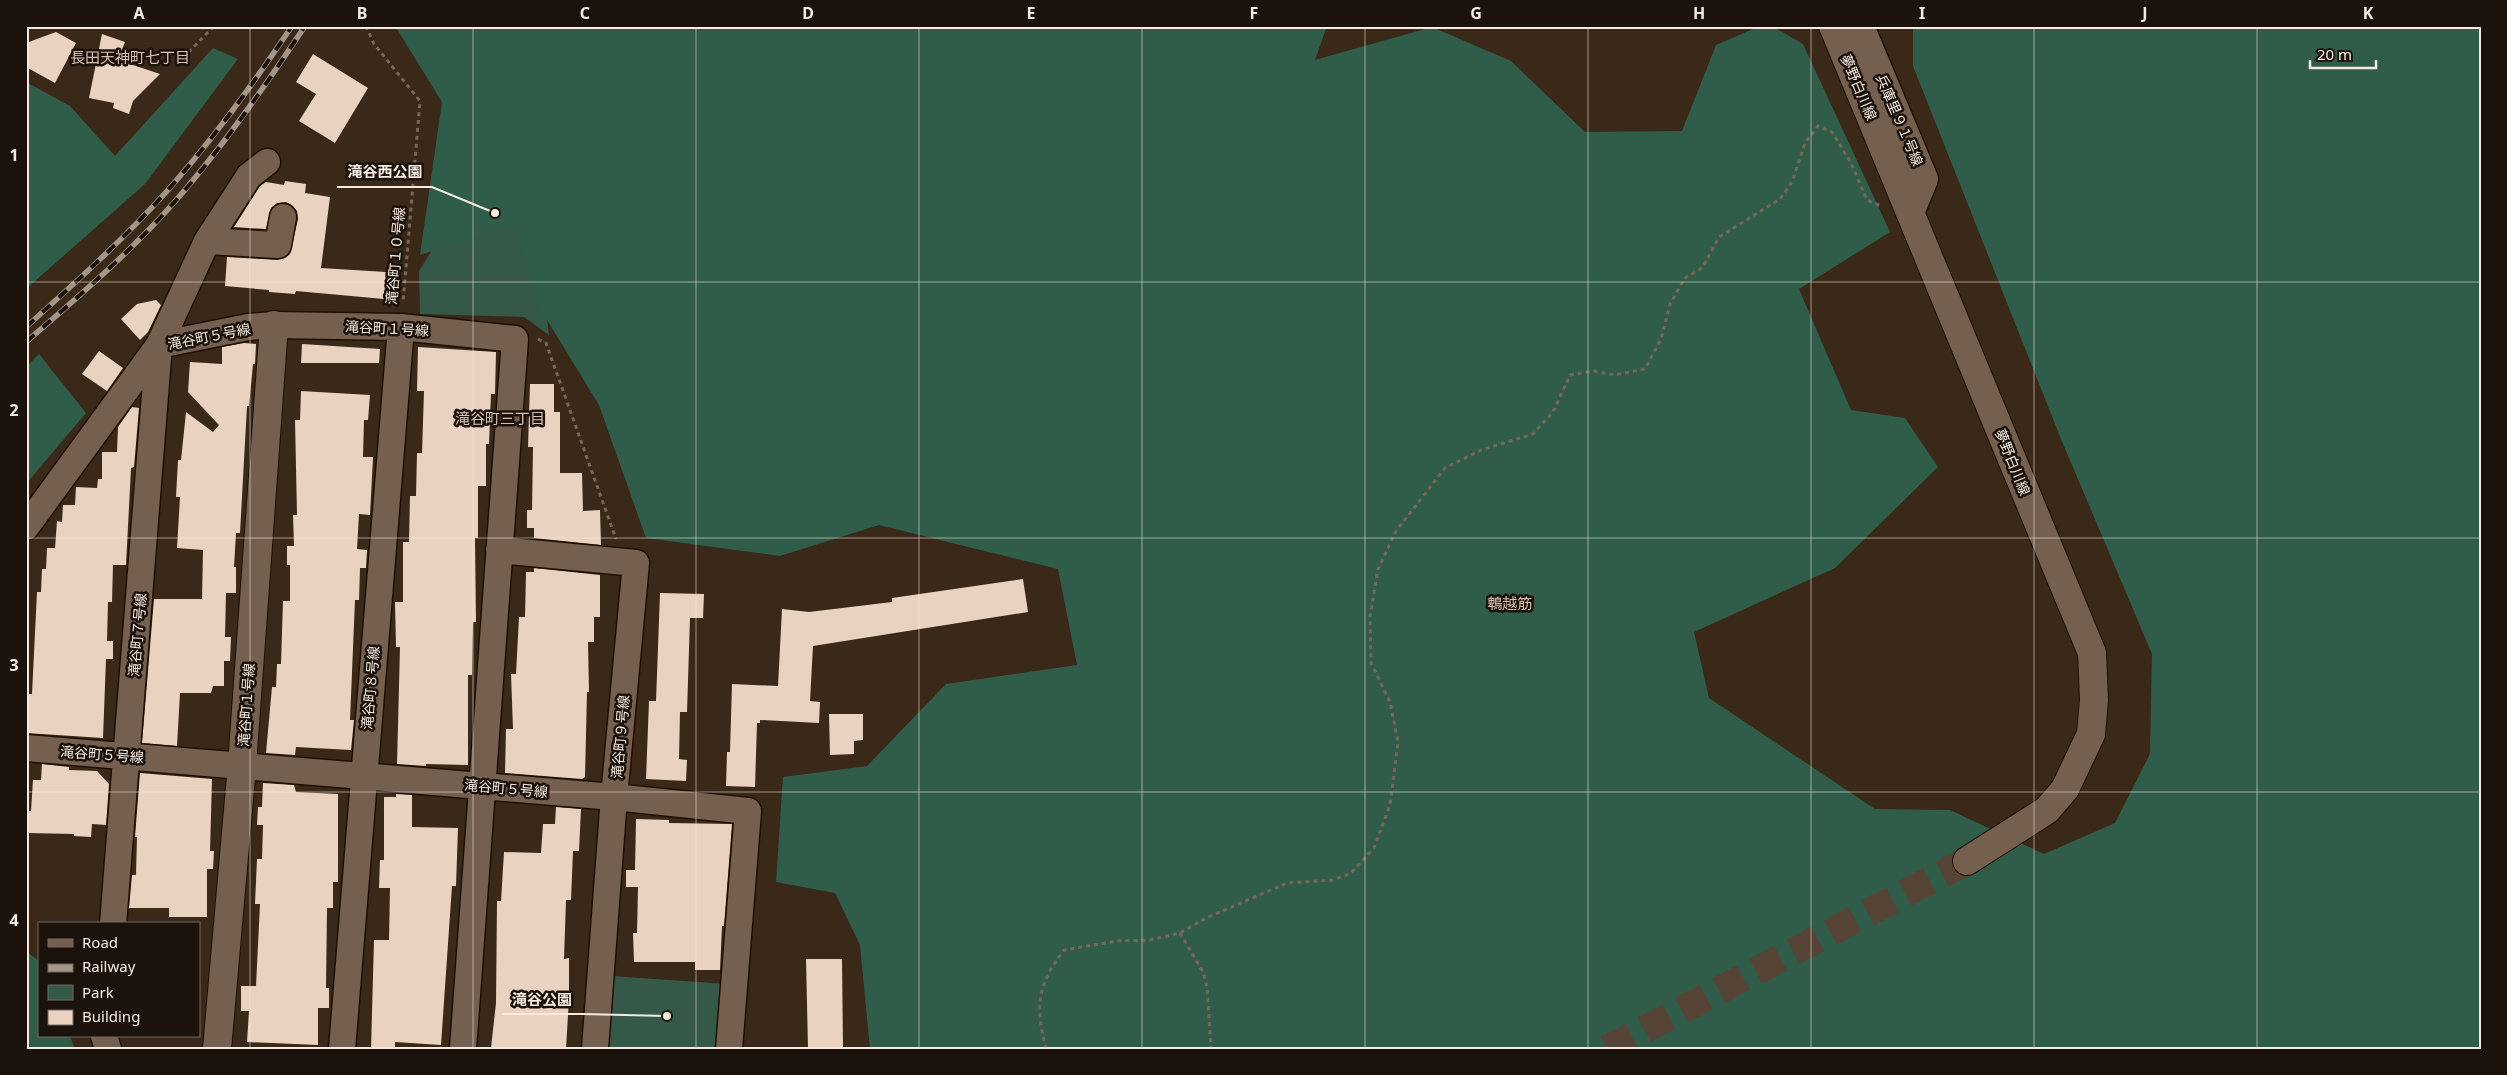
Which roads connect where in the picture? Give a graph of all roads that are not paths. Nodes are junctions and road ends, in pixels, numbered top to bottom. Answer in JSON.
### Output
{"nodes":[{"id":1,"x":1833,"y":26,"type":"edge"},
{"id":2,"x":1861,"y":26,"type":"edge"},
{"id":3,"x":267,"y":162,"type":"dead end"},
{"id":4,"x":1908,"y":207,"type":"junction"},
{"id":5,"x":283,"y":217,"type":"dead end"},
{"id":6,"x":207,"y":240,"type":"junction"},
{"id":7,"x":274,"y":325,"type":"junction"},
{"id":8,"x":401,"y":326,"type":"junction"},
{"id":9,"x":160,"y":345,"type":"junction"},
{"id":10,"x":26,"y":527,"type":"edge"},
{"id":11,"x":499,"y":550,"type":"junction"},
{"id":12,"x":26,"y":748,"type":"edge"},
{"id":13,"x":127,"y":756,"type":"junction"},
{"id":14,"x":242,"y":765,"type":"junction"},
{"id":15,"x":363,"y":776,"type":"junction"},
{"id":16,"x":482,"y":786,"type":"junction"},
{"id":17,"x":614,"y":797,"type":"junction"},
{"id":18,"x":1967,"y":861,"type":"tunnel mouth"},
{"id":19,"x":113,"y":922,"type":"edge"},
{"id":20,"x":217,"y":1049,"type":"edge"},
{"id":21,"x":342,"y":1049,"type":"edge"},
{"id":22,"x":463,"y":1049,"type":"edge"},
{"id":23,"x":595,"y":1049,"type":"edge"},
{"id":24,"x":729,"y":1049,"type":"edge"}],
"edges":[{"from":1,"to":4,"type":"street","name":"夢野白川線"},
{"from":2,"to":4,"type":"street","name":"兵庫里９１号線"},
{"from":3,"to":6,"type":"street"},
{"from":4,"to":18,"type":"street","name":"夢野白川線"},
{"from":5,"to":6,"type":"street"},
{"from":6,"to":9,"type":"street"},
{"from":7,"to":8,"type":"street","name":"滝谷町１号線"},
{"from":7,"to":9,"type":"street","name":"滝谷町５号線"},
{"from":7,"to":14,"type":"street","name":"滝谷町１号線"},
{"from":8,"to":11,"type":"street","name":"滝谷町１号線"},
{"from":8,"to":15,"type":"street","name":"滝谷町８号線"},
{"from":9,"to":10,"type":"street","name":"滝谷町５号線"},
{"from":9,"to":13,"type":"street","name":"滝谷町７号線"},
{"from":11,"to":16,"type":"street"},
{"from":11,"to":17,"type":"street","name":"滝谷町９号線"},
{"from":12,"to":13,"type":"street","name":"滝谷町５号線"},
{"from":13,"to":14,"type":"street","name":"滝谷町５号線"},
{"from":13,"to":19,"type":"street","name":"滝谷町７号線"},
{"from":14,"to":15,"type":"street","name":"滝谷町５号線"},
{"from":14,"to":20,"type":"street","name":"滝谷町１号線"},
{"from":15,"to":16,"type":"street","name":"滝谷町５号線"},
{"from":15,"to":21,"type":"street","name":"滝谷町８号線"},
{"from":16,"to":17,"type":"street","name":"滝谷町５号線"},
{"from":16,"to":22,"type":"street"},
{"from":17,"to":23,"type":"street","name":"滝谷町９号線"},
{"from":17,"to":24,"type":"street","name":"滝谷町５号線"}]}
